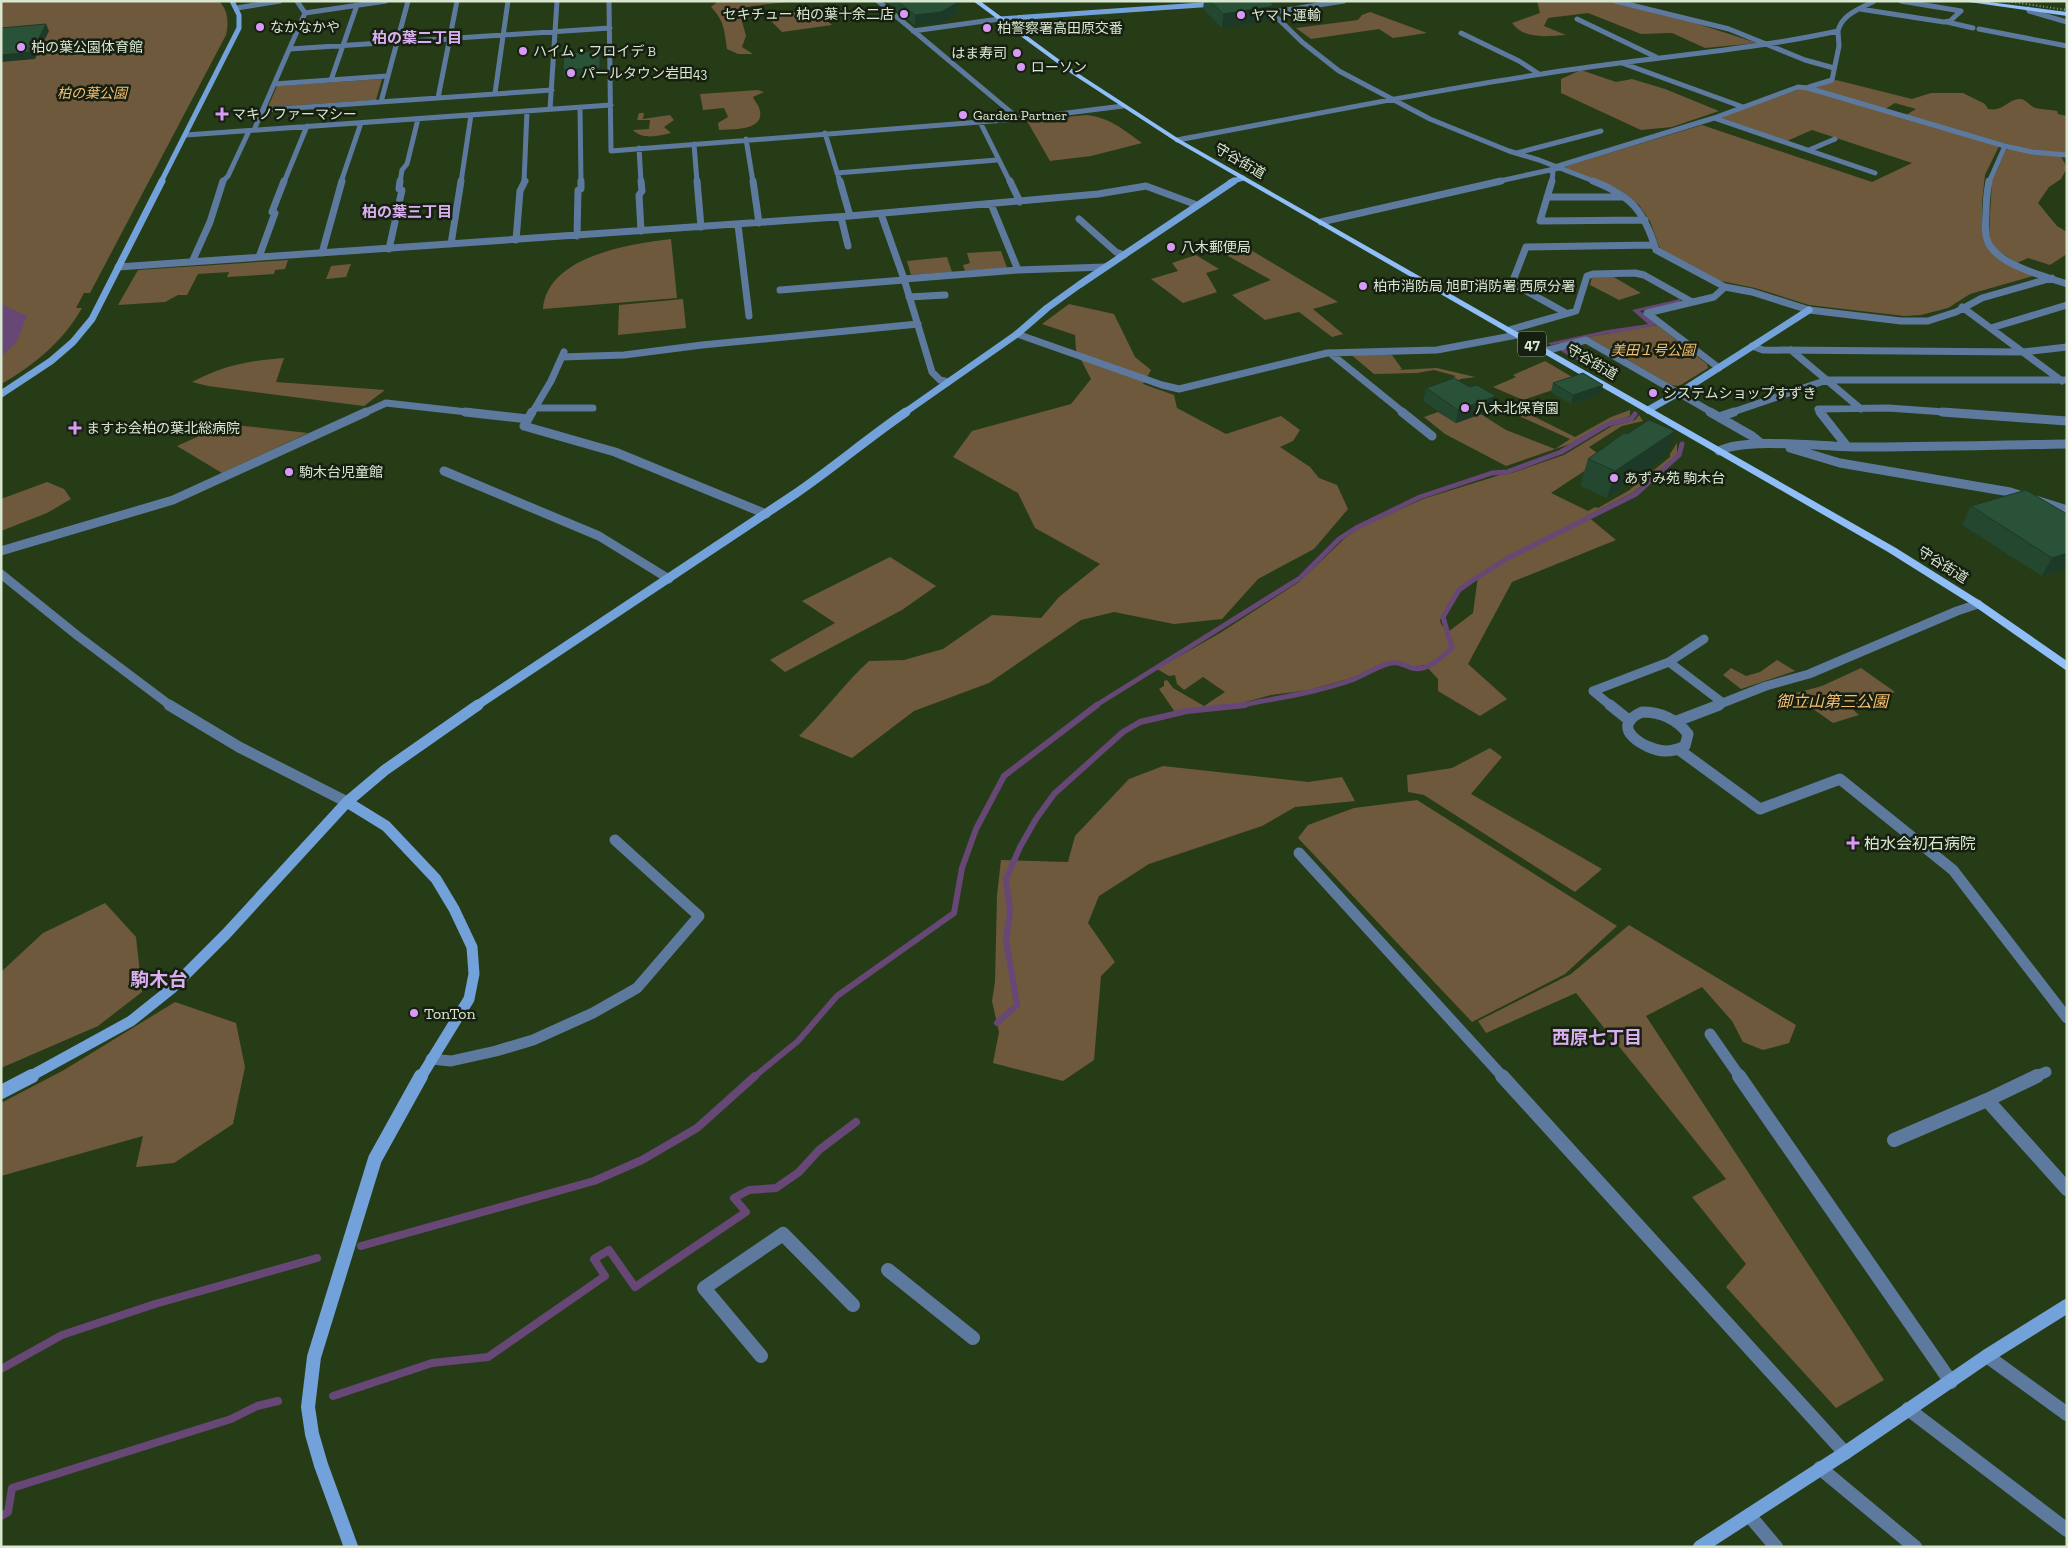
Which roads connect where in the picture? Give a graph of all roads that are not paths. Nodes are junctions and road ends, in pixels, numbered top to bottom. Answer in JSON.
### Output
{"nodes":[{"id":1,"x":232,"y":1,"type":"edge"},
{"id":2,"x":280,"y":1,"type":"edge"},
{"id":3,"x":297,"y":1,"type":"edge"},
{"id":4,"x":386,"y":1,"type":"edge"},
{"id":5,"x":408,"y":1,"type":"edge"},
{"id":6,"x":457,"y":1,"type":"edge"},
{"id":7,"x":508,"y":1,"type":"edge"},
{"id":8,"x":558,"y":1,"type":"edge"},
{"id":9,"x":609,"y":1,"type":"edge"},
{"id":10,"x":878,"y":1,"type":"edge"},
{"id":11,"x":976,"y":1,"type":"edge"},
{"id":12,"x":1260,"y":1,"type":"edge"},
{"id":13,"x":1344,"y":1,"type":"edge"},
{"id":14,"x":1615,"y":1,"type":"edge"},
{"id":15,"x":1874,"y":1,"type":"edge"},
{"id":16,"x":1901,"y":1,"type":"edge"},
{"id":17,"x":1965,"y":1,"type":"edge"},
{"id":18,"x":1224,"y":3,"type":"edge"},
{"id":19,"x":355,"y":6,"type":"junction"},
{"id":20,"x":237,"y":8,"type":"junction"},
{"id":21,"x":1860,"y":9,"type":"junction"},
{"id":22,"x":2028,"y":9,"type":"junction"},
{"id":23,"x":1273,"y":12,"type":"junction"},
{"id":24,"x":305,"y":13,"type":"junction"},
{"id":25,"x":2067,"y":14,"type":"edge"},
{"id":26,"x":999,"y":19,"type":"junction"},
{"id":27,"x":1577,"y":19,"type":"dead end"},
{"id":28,"x":1947,"y":22,"type":"junction"},
{"id":29,"x":2067,"y":22,"type":"edge"},
{"id":30,"x":610,"y":28,"type":"junction"},
{"id":31,"x":1973,"y":28,"type":"dead end"},
{"id":32,"x":1979,"y":29,"type":"dead end"},
{"id":33,"x":913,"y":31,"type":"junction"},
{"id":34,"x":1838,"y":31,"type":"junction"},
{"id":35,"x":556,"y":32,"type":"junction"},
{"id":36,"x":1461,"y":33,"type":"dead end"},
{"id":37,"x":503,"y":35,"type":"junction"},
{"id":38,"x":450,"y":38,"type":"junction"},
{"id":39,"x":397,"y":42,"type":"junction"},
{"id":40,"x":1768,"y":44,"type":"junction"},
{"id":41,"x":344,"y":45,"type":"junction"},
{"id":42,"x":2067,"y":46,"type":"edge"},
{"id":43,"x":290,"y":49,"type":"junction"},
{"id":44,"x":1657,"y":57,"type":"junction"},
{"id":45,"x":1619,"y":62,"type":"junction"},
{"id":46,"x":1834,"y":68,"type":"junction"},
{"id":47,"x":1539,"y":74,"type":"junction"},
{"id":48,"x":387,"y":76,"type":"junction"},
{"id":49,"x":331,"y":80,"type":"junction"},
{"id":50,"x":274,"y":84,"type":"junction"},
{"id":51,"x":1808,"y":88,"type":"junction"},
{"id":52,"x":552,"y":90,"type":"junction"},
{"id":53,"x":495,"y":94,"type":"junction"},
{"id":54,"x":438,"y":98,"type":"junction"},
{"id":55,"x":1393,"y":99,"type":"junction"},
{"id":56,"x":380,"y":102,"type":"junction"},
{"id":57,"x":611,"y":105,"type":"junction"},
{"id":58,"x":1123,"y":106,"type":"junction"},
{"id":59,"x":580,"y":107,"type":"junction"},
{"id":60,"x":1743,"y":107,"type":"junction"},
{"id":61,"x":550,"y":109,"type":"junction"},
{"id":62,"x":264,"y":110,"type":"junction"},
{"id":63,"x":527,"y":111,"type":"junction"},
{"id":64,"x":471,"y":115,"type":"junction"},
{"id":65,"x":1714,"y":118,"type":"junction"},
{"id":66,"x":418,"y":119,"type":"junction"},
{"id":67,"x":1019,"y":119,"type":"junction"},
{"id":68,"x":980,"y":122,"type":"junction"},
{"id":69,"x":361,"y":123,"type":"junction"},
{"id":70,"x":307,"y":126,"type":"junction"},
{"id":71,"x":251,"y":130,"type":"junction"},
{"id":72,"x":1601,"y":131,"type":"dead end"},
{"id":73,"x":825,"y":133,"type":"junction"},
{"id":74,"x":186,"y":135,"type":"junction"},
{"id":75,"x":746,"y":139,"type":"junction"},
{"id":76,"x":1835,"y":139,"type":"dead end"},
{"id":77,"x":1177,"y":140,"type":"junction"},
{"id":78,"x":694,"y":144,"type":"junction"},
{"id":79,"x":2005,"y":146,"type":"junction"},
{"id":80,"x":639,"y":148,"type":"junction"},
{"id":81,"x":1809,"y":150,"type":"junction"},
{"id":82,"x":1516,"y":153,"type":"junction"},
{"id":83,"x":2067,"y":155,"type":"edge"},
{"id":84,"x":998,"y":160,"type":"junction"},
{"id":85,"x":1556,"y":169,"type":"junction"},
{"id":86,"x":837,"y":173,"type":"junction"},
{"id":87,"x":1875,"y":173,"type":"dead end"},
{"id":88,"x":1243,"y":178,"type":"junction"},
{"id":89,"x":1547,"y":197,"type":"junction"},
{"id":90,"x":1624,"y":197,"type":"junction"},
{"id":91,"x":1020,"y":202,"type":"junction"},
{"id":92,"x":991,"y":204,"type":"junction"},
{"id":93,"x":1197,"y":205,"type":"junction"},
{"id":94,"x":881,"y":214,"type":"junction"},
{"id":95,"x":850,"y":216,"type":"junction"},
{"id":96,"x":841,"y":217,"type":"junction"},
{"id":97,"x":1079,"y":219,"type":"dead end"},
{"id":98,"x":1645,"y":220,"type":"junction"},
{"id":99,"x":1321,"y":222,"type":"junction"},
{"id":100,"x":759,"y":223,"type":"junction"},
{"id":101,"x":738,"y":225,"type":"junction"},
{"id":102,"x":701,"y":228,"type":"junction"},
{"id":103,"x":641,"y":232,"type":"junction"},
{"id":104,"x":578,"y":236,"type":"junction"},
{"id":105,"x":516,"y":240,"type":"junction"},
{"id":106,"x":451,"y":244,"type":"junction"},
{"id":107,"x":1653,"y":245,"type":"junction"},
{"id":108,"x":848,"y":246,"type":"dead end"},
{"id":109,"x":389,"y":249,"type":"junction"},
{"id":110,"x":322,"y":253,"type":"junction"},
{"id":111,"x":1124,"y":255,"type":"junction"},
{"id":112,"x":259,"y":258,"type":"junction"},
{"id":113,"x":192,"y":262,"type":"junction"},
{"id":114,"x":118,"y":267,"type":"junction"},
{"id":115,"x":1105,"y":268,"type":"junction"},
{"id":116,"x":1018,"y":270,"type":"junction"},
{"id":117,"x":2052,"y":278,"type":"junction"},
{"id":118,"x":904,"y":279,"type":"junction"},
{"id":119,"x":2067,"y":284,"type":"edge"},
{"id":120,"x":1725,"y":287,"type":"junction"},
{"id":121,"x":780,"y":290,"type":"dead end"},
{"id":122,"x":945,"y":295,"type":"dead end"},
{"id":123,"x":910,"y":298,"type":"junction"},
{"id":124,"x":1692,"y":302,"type":"junction"},
{"id":125,"x":2067,"y":306,"type":"edge"},
{"id":126,"x":1962,"y":308,"type":"junction"},
{"id":127,"x":1809,"y":310,"type":"junction"},
{"id":128,"x":1566,"y":314,"type":"junction"},
{"id":129,"x":749,"y":316,"type":"dead end"},
{"id":130,"x":918,"y":324,"type":"junction"},
{"id":131,"x":1991,"y":328,"type":"junction"},
{"id":132,"x":1508,"y":330,"type":"junction"},
{"id":133,"x":1017,"y":334,"type":"junction"},
{"id":134,"x":1517,"y":335,"type":"junction"},
{"id":135,"x":1752,"y":346,"type":"junction"},
{"id":136,"x":2067,"y":347,"type":"edge"},
{"id":137,"x":1791,"y":350,"type":"junction"},
{"id":138,"x":1546,"y":351,"type":"junction"},
{"id":139,"x":2023,"y":352,"type":"junction"},
{"id":140,"x":1330,"y":353,"type":"junction"},
{"id":141,"x":1719,"y":368,"type":"junction"},
{"id":142,"x":1827,"y":380,"type":"junction"},
{"id":143,"x":948,"y":382,"type":"junction"},
{"id":144,"x":2065,"y":382,"type":"edge"},
{"id":145,"x":1679,"y":393,"type":"junction"},
{"id":146,"x":1,"y":394,"type":"edge"},
{"id":147,"x":534,"y":408,"type":"junction"},
{"id":148,"x":593,"y":408,"type":"dead end"},
{"id":149,"x":1861,"y":409,"type":"junction"},
{"id":150,"x":1648,"y":410,"type":"junction"},
{"id":151,"x":1719,"y":417,"type":"junction"},
{"id":152,"x":528,"y":419,"type":"junction"},
{"id":153,"x":2067,"y":421,"type":"edge"},
{"id":154,"x":1432,"y":436,"type":"dead end"},
{"id":155,"x":1762,"y":444,"type":"junction"},
{"id":156,"x":2067,"y":444,"type":"edge"},
{"id":157,"x":1782,"y":445,"type":"junction"},
{"id":158,"x":1846,"y":445,"type":"junction"},
{"id":159,"x":1719,"y":451,"type":"junction"},
{"id":160,"x":444,"y":471,"type":"dead end"},
{"id":161,"x":2067,"y":510,"type":"edge"},
{"id":162,"x":766,"y":514,"type":"junction"},
{"id":163,"x":1,"y":551,"type":"edge"},
{"id":164,"x":1,"y":574,"type":"edge"},
{"id":165,"x":669,"y":579,"type":"junction"},
{"id":166,"x":1978,"y":604,"type":"junction"},
{"id":167,"x":1704,"y":639,"type":"dead end"},
{"id":168,"x":1669,"y":662,"type":"junction"},
{"id":169,"x":2067,"y":666,"type":"edge"},
{"id":170,"x":1724,"y":703,"type":"junction"},
{"id":171,"x":1630,"y":721,"type":"junction"},
{"id":172,"x":1677,"y":721,"type":"junction"},
{"id":173,"x":1678,"y":749,"type":"junction"},
{"id":174,"x":347,"y":802,"type":"junction"},
{"id":175,"x":615,"y":840,"type":"dead end"},
{"id":176,"x":1299,"y":853,"type":"dead end"},
{"id":177,"x":2067,"y":1018,"type":"edge"},
{"id":178,"x":1710,"y":1034,"type":"dead end"},
{"id":179,"x":431,"y":1059,"type":"junction"},
{"id":180,"x":2046,"y":1072,"type":"dead end"},
{"id":181,"x":1,"y":1092,"type":"edge"},
{"id":182,"x":1988,"y":1100,"type":"junction"},
{"id":183,"x":1894,"y":1140,"type":"dead end"},
{"id":184,"x":2067,"y":1189,"type":"edge"},
{"id":185,"x":888,"y":1270,"type":"dead end"},
{"id":186,"x":853,"y":1304,"type":"dead end"},
{"id":187,"x":2067,"y":1306,"type":"edge"},
{"id":188,"x":974,"y":1338,"type":"dead end"},
{"id":189,"x":761,"y":1356,"type":"dead end"},
{"id":190,"x":1987,"y":1356,"type":"junction"},
{"id":191,"x":1951,"y":1382,"type":"junction"},
{"id":192,"x":1908,"y":1409,"type":"junction"},
{"id":193,"x":2067,"y":1414,"type":"edge"},
{"id":194,"x":1845,"y":1453,"type":"junction"},
{"id":195,"x":1820,"y":1468,"type":"junction"},
{"id":196,"x":1749,"y":1515,"type":"junction"},
{"id":197,"x":2067,"y":1530,"type":"edge"},
{"id":198,"x":351,"y":1547,"type":"edge"},
{"id":199,"x":1700,"y":1547,"type":"edge"},
{"id":200,"x":1776,"y":1547,"type":"edge"},
{"id":201,"x":1915,"y":1547,"type":"edge"}],
"edges":[{"from":1,"to":20,"type":"street"},
{"from":2,"to":20,"type":"street"},
{"from":3,"to":24,"type":"street"},
{"from":4,"to":19,"type":"street"},
{"from":5,"to":39,"type":"street"},
{"from":6,"to":38,"type":"street"},
{"from":7,"to":37,"type":"street"},
{"from":8,"to":35,"type":"street"},
{"from":9,"to":30,"type":"street"},
{"from":10,"to":33,"type":"street"},
{"from":11,"to":26,"type":"main road","name":"守谷街道","number":"47"},
{"from":12,"to":23,"type":"street"},
{"from":13,"to":23,"type":"street"},
{"from":14,"to":40,"type":"street"},
{"from":15,"to":21,"type":"street"},
{"from":16,"to":28,"type":"street"},
{"from":17,"to":22,"type":"main road"},
{"from":18,"to":26,"type":"street"},
{"from":19,"to":24,"type":"street"},
{"from":19,"to":41,"type":"street"},
{"from":20,"to":74,"type":"street"},
{"from":21,"to":28,"type":"street"},
{"from":21,"to":34,"type":"street"},
{"from":22,"to":25,"type":"main road"},
{"from":22,"to":29,"type":"street"},
{"from":23,"to":55,"type":"street"},
{"from":24,"to":43,"type":"street"},
{"from":26,"to":33,"type":"street"},
{"from":26,"to":58,"type":"main road","name":"守谷街道","number":"47"},
{"from":27,"to":44,"type":"street"},
{"from":28,"to":31,"type":"street"},
{"from":30,"to":35,"type":"street"},
{"from":30,"to":57,"type":"street"},
{"from":32,"to":42,"type":"street"},
{"from":33,"to":67,"type":"street"},
{"from":34,"to":40,"type":"street"},
{"from":34,"to":46,"type":"street"},
{"from":35,"to":37,"type":"street"},
{"from":35,"to":52,"type":"street"},
{"from":36,"to":47,"type":"street"},
{"from":37,"to":38,"type":"street"},
{"from":37,"to":53,"type":"street"},
{"from":38,"to":39,"type":"street"},
{"from":38,"to":54,"type":"street"},
{"from":39,"to":41,"type":"street"},
{"from":39,"to":48,"type":"street"},
{"from":40,"to":44,"type":"street"},
{"from":40,"to":46,"type":"street"},
{"from":41,"to":43,"type":"street"},
{"from":41,"to":49,"type":"street"},
{"from":43,"to":50,"type":"street"},
{"from":44,"to":45,"type":"street"},
{"from":45,"to":47,"type":"street"},
{"from":45,"to":60,"type":"street"},
{"from":46,"to":51,"type":"street"},
{"from":47,"to":55,"type":"street"},
{"from":48,"to":49,"type":"street"},
{"from":48,"to":56,"type":"street"},
{"from":49,"to":50,"type":"street"},
{"from":50,"to":62,"type":"street"},
{"from":51,"to":60,"type":"street"},
{"from":51,"to":79,"type":"street"},
{"from":52,"to":53,"type":"street"},
{"from":52,"to":61,"type":"street"},
{"from":53,"to":54,"type":"street"},
{"from":54,"to":56,"type":"street"},
{"from":55,"to":77,"type":"street"},
{"from":55,"to":82,"type":"street"},
{"from":56,"to":62,"type":"street"},
{"from":57,"to":59,"type":"street"},
{"from":57,"to":80,"type":"street"},
{"from":58,"to":67,"type":"street"},
{"from":58,"to":77,"type":"main road","name":"守谷街道","number":"47"},
{"from":59,"to":61,"type":"street"},
{"from":59,"to":104,"type":"street"},
{"from":60,"to":65,"type":"street"},
{"from":61,"to":63,"type":"street"},
{"from":62,"to":71,"type":"street"},
{"from":63,"to":64,"type":"street"},
{"from":63,"to":105,"type":"street"},
{"from":64,"to":66,"type":"street"},
{"from":64,"to":106,"type":"street"},
{"from":65,"to":81,"type":"street"},
{"from":65,"to":85,"type":"street"},
{"from":66,"to":69,"type":"street"},
{"from":66,"to":109,"type":"street"},
{"from":67,"to":68,"type":"street"},
{"from":68,"to":73,"type":"street"},
{"from":68,"to":84,"type":"street"},
{"from":69,"to":70,"type":"street"},
{"from":69,"to":110,"type":"street"},
{"from":70,"to":71,"type":"street"},
{"from":70,"to":112,"type":"street"},
{"from":71,"to":74,"type":"street"},
{"from":71,"to":113,"type":"street"},
{"from":72,"to":82,"type":"street"},
{"from":73,"to":75,"type":"street"},
{"from":73,"to":86,"type":"street"},
{"from":74,"to":114,"type":"street"},
{"from":75,"to":78,"type":"street"},
{"from":75,"to":100,"type":"street"},
{"from":76,"to":81,"type":"street"},
{"from":77,"to":88,"type":"main road","name":"守谷街道","number":"47"},
{"from":78,"to":80,"type":"street"},
{"from":78,"to":102,"type":"street"},
{"from":79,"to":83,"type":"street"},
{"from":79,"to":117,"type":"street"},
{"from":80,"to":103,"type":"street"},
{"from":81,"to":87,"type":"street"},
{"from":82,"to":85,"type":"street"},
{"from":84,"to":86,"type":"street"},
{"from":84,"to":91,"type":"street"},
{"from":85,"to":89,"type":"street"},
{"from":85,"to":90,"type":"street"},
{"from":85,"to":99,"type":"street"},
{"from":86,"to":95,"type":"street"},
{"from":88,"to":93,"type":"street"},
{"from":88,"to":99,"type":"main road","name":"守谷街道","number":"47"},
{"from":89,"to":90,"type":"street"},
{"from":89,"to":98,"type":"street"},
{"from":90,"to":98,"type":"street"},
{"from":91,"to":92,"type":"street"},
{"from":91,"to":93,"type":"street"},
{"from":92,"to":94,"type":"street"},
{"from":92,"to":116,"type":"street"},
{"from":93,"to":111,"type":"street"},
{"from":94,"to":95,"type":"street"},
{"from":94,"to":118,"type":"street"},
{"from":95,"to":96,"type":"street"},
{"from":96,"to":100,"type":"street"},
{"from":96,"to":108,"type":"street"},
{"from":97,"to":111,"type":"street"},
{"from":98,"to":107,"type":"street"},
{"from":99,"to":132,"type":"main road","name":"守谷街道","number":"47"},
{"from":100,"to":101,"type":"street"},
{"from":101,"to":102,"type":"street"},
{"from":101,"to":129,"type":"street"},
{"from":102,"to":103,"type":"street"},
{"from":103,"to":104,"type":"street"},
{"from":104,"to":105,"type":"street"},
{"from":105,"to":106,"type":"street"},
{"from":106,"to":109,"type":"street"},
{"from":107,"to":120,"type":"street"},
{"from":107,"to":128,"type":"street"},
{"from":109,"to":110,"type":"street"},
{"from":110,"to":112,"type":"street"},
{"from":111,"to":115,"type":"street"},
{"from":112,"to":113,"type":"street"},
{"from":113,"to":114,"type":"street"},
{"from":114,"to":146,"type":"street"},
{"from":115,"to":116,"type":"street"},
{"from":115,"to":133,"type":"street"},
{"from":116,"to":118,"type":"street"},
{"from":117,"to":119,"type":"street"},
{"from":117,"to":126,"type":"street"},
{"from":118,"to":121,"type":"street"},
{"from":118,"to":123,"type":"street"},
{"from":120,"to":124,"type":"street"},
{"from":120,"to":127,"type":"street"},
{"from":122,"to":123,"type":"street"},
{"from":123,"to":130,"type":"street"},
{"from":124,"to":128,"type":"street"},
{"from":124,"to":141,"type":"street"},
{"from":125,"to":131,"type":"street"},
{"from":126,"to":127,"type":"street"},
{"from":126,"to":131,"type":"street"},
{"from":127,"to":135,"type":"street"},
{"from":128,"to":132,"type":"street"},
{"from":130,"to":143,"type":"street"},
{"from":130,"to":147,"type":"street"},
{"from":131,"to":139,"type":"street"},
{"from":132,"to":134,"type":"main road","name":"守谷街道","number":"47"},
{"from":133,"to":140,"type":"street"},
{"from":133,"to":143,"type":"street"},
{"from":134,"to":138,"type":"main road","name":"守谷街道","number":"47"},
{"from":134,"to":140,"type":"street"},
{"from":135,"to":137,"type":"street"},
{"from":135,"to":141,"type":"street"},
{"from":136,"to":139,"type":"street"},
{"from":137,"to":139,"type":"street"},
{"from":137,"to":142,"type":"street"},
{"from":138,"to":145,"type":"street"},
{"from":138,"to":150,"type":"main road","name":"守谷街道","number":"47"},
{"from":139,"to":144,"type":"street"},
{"from":140,"to":154,"type":"street"},
{"from":141,"to":145,"type":"street"},
{"from":142,"to":144,"type":"street"},
{"from":142,"to":149,"type":"street"},
{"from":142,"to":151,"type":"street"},
{"from":143,"to":162,"type":"street"},
{"from":145,"to":150,"type":"street"},
{"from":145,"to":151,"type":"street"},
{"from":147,"to":148,"type":"street"},
{"from":147,"to":152,"type":"street"},
{"from":149,"to":153,"type":"street"},
{"from":149,"to":158,"type":"street"},
{"from":150,"to":159,"type":"main road","name":"守谷街道","number":"47"},
{"from":151,"to":155,"type":"street"},
{"from":152,"to":162,"type":"street"},
{"from":152,"to":163,"type":"street"},
{"from":155,"to":157,"type":"street"},
{"from":155,"to":159,"type":"street"},
{"from":156,"to":158,"type":"street"},
{"from":157,"to":158,"type":"street"},
{"from":157,"to":161,"type":"street"},
{"from":159,"to":166,"type":"main road","name":"守谷街道","number":"47"},
{"from":160,"to":165,"type":"street"},
{"from":162,"to":165,"type":"street"},
{"from":164,"to":174,"type":"street"},
{"from":165,"to":174,"type":"street"},
{"from":166,"to":169,"type":"main road","name":"守谷街道","number":"47"},
{"from":166,"to":170,"type":"street"},
{"from":167,"to":168,"type":"street"},
{"from":168,"to":170,"type":"street"},
{"from":168,"to":171,"type":"street"},
{"from":170,"to":172,"type":"street"},
{"from":171,"to":172,"type":"street"},
{"from":171,"to":173,"type":"street"},
{"from":172,"to":173,"type":"street"},
{"from":173,"to":177,"type":"street"},
{"from":174,"to":179,"type":"street"},
{"from":174,"to":181,"type":"street"},
{"from":175,"to":179,"type":"street"},
{"from":176,"to":194,"type":"street"},
{"from":178,"to":191,"type":"street"},
{"from":179,"to":198,"type":"street"},
{"from":180,"to":182,"type":"street"},
{"from":182,"to":183,"type":"street"},
{"from":182,"to":184,"type":"street"},
{"from":185,"to":188,"type":"street"},
{"from":186,"to":189,"type":"street"},
{"from":187,"to":190,"type":"street"},
{"from":190,"to":191,"type":"street"},
{"from":190,"to":193,"type":"street"},
{"from":191,"to":192,"type":"street"},
{"from":192,"to":194,"type":"street"},
{"from":192,"to":197,"type":"street"},
{"from":194,"to":195,"type":"street"},
{"from":195,"to":196,"type":"street"},
{"from":195,"to":201,"type":"street"},
{"from":196,"to":199,"type":"street"},
{"from":196,"to":200,"type":"street"}]}
